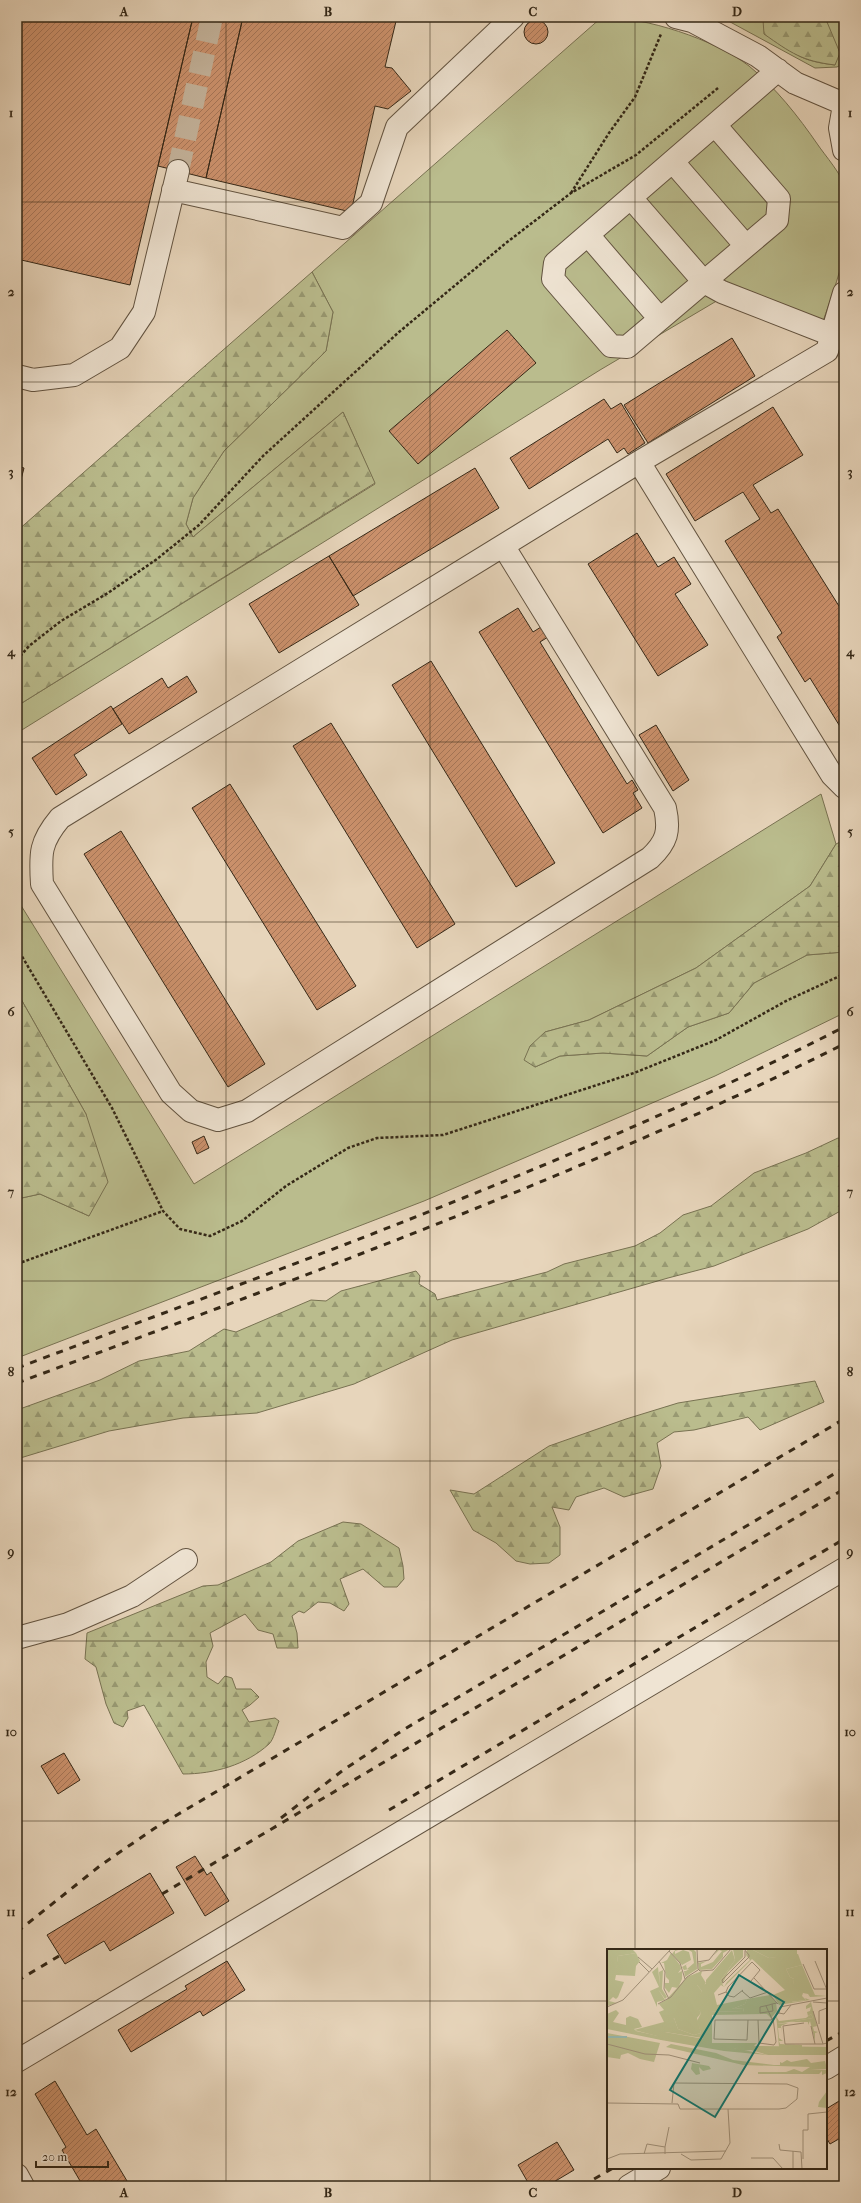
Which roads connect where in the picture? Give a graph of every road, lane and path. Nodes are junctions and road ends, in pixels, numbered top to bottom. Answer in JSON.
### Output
{"nodes":[{"id":1,"x":513,"y":17,"type":"edge"},
{"id":2,"x":669,"y":24,"type":"edge"},
{"id":3,"x":778,"y":70,"type":"junction"},
{"id":4,"x":722,"y":85,"type":"dead end"},
{"id":5,"x":844,"y":105,"type":"edge"},
{"id":6,"x":715,"y":125,"type":"junction"},
{"id":7,"x":844,"y":150,"type":"edge"},
{"id":8,"x":673,"y":162,"type":"junction"},
{"id":9,"x":571,"y":193,"type":"junction"},
{"id":10,"x":631,"y":198,"type":"junction"},
{"id":11,"x":588,"y":235,"type":"junction"},
{"id":12,"x":746,"y":246,"type":"junction"},
{"id":13,"x":704,"y":282,"type":"junction"},
{"id":14,"x":843,"y":301,"type":"edge"},
{"id":15,"x":660,"y":319,"type":"junction"},
{"id":16,"x":832,"y":335,"type":"junction"},
{"id":17,"x":17,"y":376,"type":"edge"},
{"id":18,"x":639,"y":462,"type":"junction"},
{"id":19,"x":504,"y":546,"type":"junction"},
{"id":20,"x":17,"y":660,"type":"edge"},
{"id":21,"x":844,"y":787,"type":"edge"},
{"id":22,"x":17,"y":948,"type":"edge"},
{"id":23,"x":844,"y":974,"type":"edge"},
{"id":24,"x":163,"y":1211,"type":"junction"},
{"id":25,"x":17,"y":1264,"type":"edge"},
{"id":26,"x":186,"y":1560,"type":"dead end"},
{"id":27,"x":844,"y":1569,"type":"edge"},
{"id":28,"x":17,"y":1638,"type":"edge"},
{"id":29,"x":844,"y":2057,"type":"edge"},
{"id":30,"x":17,"y":2061,"type":"edge"},
{"id":31,"x":827,"y":2067,"type":"edge"},
{"id":32,"x":657,"y":2169,"type":"edge"},
{"id":33,"x":17,"y":2175,"type":"edge"},
{"id":34,"x":24,"y":2186,"type":"edge"},
{"id":35,"x":630,"y":2186,"type":"edge"}],
"edges":[{"from":1,"to":17,"type":"street"},
{"from":2,"to":3,"type":"street"},
{"from":2,"to":9,"type":"path"},
{"from":3,"to":5,"type":"street"},
{"from":3,"to":6,"type":"street"},
{"from":4,"to":9,"type":"path"},
{"from":5,"to":7,"type":"street"},
{"from":6,"to":8,"type":"street"},
{"from":6,"to":12,"type":"street"},
{"from":8,"to":10,"type":"street"},
{"from":8,"to":12,"type":"street"},
{"from":9,"to":20,"type":"path"},
{"from":10,"to":11,"type":"street"},
{"from":10,"to":13,"type":"street"},
{"from":11,"to":15,"type":"street"},
{"from":11,"to":15,"type":"street"},
{"from":12,"to":13,"type":"street"},
{"from":13,"to":15,"type":"street"},
{"from":13,"to":16,"type":"street"},
{"from":14,"to":16,"type":"street"},
{"from":16,"to":18,"type":"street"},
{"from":18,"to":19,"type":"street"},
{"from":18,"to":21,"type":"street"},
{"from":19,"to":19,"type":"street"},
{"from":22,"to":24,"type":"path"},
{"from":23,"to":24,"type":"path"},
{"from":24,"to":25,"type":"path"},
{"from":26,"to":28,"type":"street"},
{"from":27,"to":30,"type":"street"},
{"from":29,"to":31,"type":"street"},
{"from":32,"to":35,"type":"street"},
{"from":33,"to":34,"type":"street"}]}
